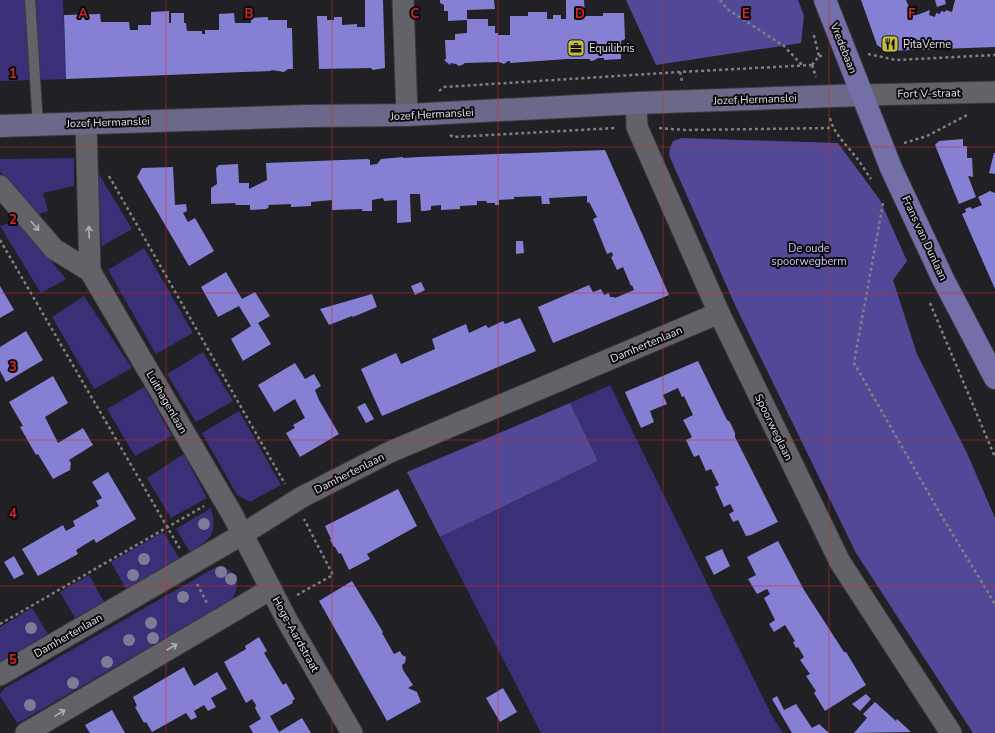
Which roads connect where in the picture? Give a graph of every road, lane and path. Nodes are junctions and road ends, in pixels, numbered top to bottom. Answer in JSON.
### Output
{"nodes":[{"id":1,"x":30,"y":0,"type":"edge"},
{"id":2,"x":403,"y":0,"type":"edge"},
{"id":3,"x":720,"y":0,"type":"edge"},
{"id":4,"x":825,"y":0,"type":"edge"},
{"id":5,"x":847,"y":55,"type":"junction"},
{"id":6,"x":995,"y":55,"type":"edge"},
{"id":7,"x":802,"y":66,"type":"junction"},
{"id":8,"x":438,"y":92,"type":"dead end"},
{"id":9,"x":995,"y":92,"type":"edge"},
{"id":10,"x":863,"y":95,"type":"junction"},
{"id":11,"x":636,"y":103,"type":"junction"},
{"id":12,"x":974,"y":112,"type":"dead end"},
{"id":13,"x":407,"y":115,"type":"junction"},
{"id":14,"x":86,"y":123,"type":"junction"},
{"id":15,"x":38,"y":125,"type":"junction"},
{"id":16,"x":0,"y":126,"type":"edge"},
{"id":17,"x":661,"y":128,"type":"dead end"},
{"id":18,"x":884,"y":148,"type":"junction"},
{"id":19,"x":87,"y":156,"type":"junction"},
{"id":20,"x":855,"y":156,"type":"junction"},
{"id":21,"x":872,"y":180,"type":"dead end"},
{"id":22,"x":0,"y":186,"type":"edge"},
{"id":23,"x":887,"y":205,"type":"dead end"},
{"id":24,"x":0,"y":240,"type":"edge"},
{"id":25,"x":90,"y":271,"type":"junction"},
{"id":26,"x":927,"y":296,"type":"dead end"},
{"id":27,"x":719,"y":313,"type":"junction"},
{"id":28,"x":995,"y":378,"type":"edge"},
{"id":29,"x":995,"y":457,"type":"edge"},
{"id":30,"x":222,"y":496,"type":"junction"},
{"id":31,"x":295,"y":502,"type":"junction"},
{"id":32,"x":167,"y":527,"type":"junction"},
{"id":33,"x":243,"y":534,"type":"junction"},
{"id":34,"x":188,"y":566,"type":"junction"},
{"id":35,"x":275,"y":597,"type":"junction"},
{"id":36,"x":995,"y":604,"type":"edge"},
{"id":37,"x":217,"y":621,"type":"junction"},
{"id":38,"x":0,"y":624,"type":"edge"},
{"id":39,"x":0,"y":675,"type":"edge"},
{"id":40,"x":26,"y":733,"type":"edge"},
{"id":41,"x":352,"y":733,"type":"edge"},
{"id":42,"x":951,"y":733,"type":"edge"}],
"edges":[{"from":1,"to":15,"type":"lane"},
{"from":2,"to":13,"type":"street"},
{"from":3,"to":7,"type":"path"},
{"from":4,"to":5,"type":"main road","name":"Vredebaan"},
{"from":5,"to":6,"type":"path"},
{"from":5,"to":7,"type":"path"},
{"from":5,"to":10,"type":"main road","name":"Vredebaan"},
{"from":7,"to":8,"type":"path"},
{"from":9,"to":10,"type":"street","name":"Fort V-straat"},
{"from":10,"to":11,"type":"street","name":"Jozef Hermanslei"},
{"from":10,"to":18,"type":"main road","name":"Frans van Dunlaan"},
{"from":11,"to":13,"type":"street","name":"Jozef Hermanslei"},
{"from":11,"to":27,"type":"street","name":"Spoorweglaan"},
{"from":12,"to":18,"type":"path"},
{"from":13,"to":14,"type":"street","name":"Jozef Hermanslei"},
{"from":14,"to":15,"type":"street","name":"Jozef Hermanslei"},
{"from":14,"to":19,"type":"street","name":"Luithagenlaan"},
{"from":15,"to":16,"type":"street","name":"Jozef Hermanslei"},
{"from":17,"to":20,"type":"path"},
{"from":18,"to":20,"type":"path"},
{"from":18,"to":28,"type":"main road","name":"Frans van Dunlaan"},
{"from":25,"to":19,"type":"street","name":"Luithagenlaan","one_way":true},
{"from":19,"to":31,"type":"path"},
{"from":20,"to":21,"type":"path"},
{"from":22,"to":25,"type":"street","name":"Luithagenlaan","one_way":true},
{"from":23,"to":36,"type":"path"},
{"from":24,"to":32,"type":"path"},
{"from":25,"to":30,"type":"street","name":"Luithagenlaan"},
{"from":26,"to":29,"type":"path"},
{"from":27,"to":31,"type":"street","name":"Damhertenlaan"},
{"from":27,"to":42,"type":"street","name":"Spoorweglaan"},
{"from":30,"to":32,"type":"path"},
{"from":30,"to":33,"type":"street","name":"Luithagenlaan"},
{"from":31,"to":33,"type":"street","name":"Damhertenlaan"},
{"from":31,"to":35,"type":"path"},
{"from":32,"to":34,"type":"path"},
{"from":32,"to":38,"type":"path"},
{"from":33,"to":34,"type":"street","name":"Damhertenlaan"},
{"from":33,"to":35,"type":"street","name":"Hoge-Aardstraat"},
{"from":34,"to":37,"type":"path"},
{"from":34,"to":39,"type":"street","name":"Damhertenlaan"},
{"from":35,"to":37,"type":"street"},
{"from":35,"to":41,"type":"street","name":"Hoge-Aardstraat"},
{"from":40,"to":37,"type":"street","one_way":true}]}
